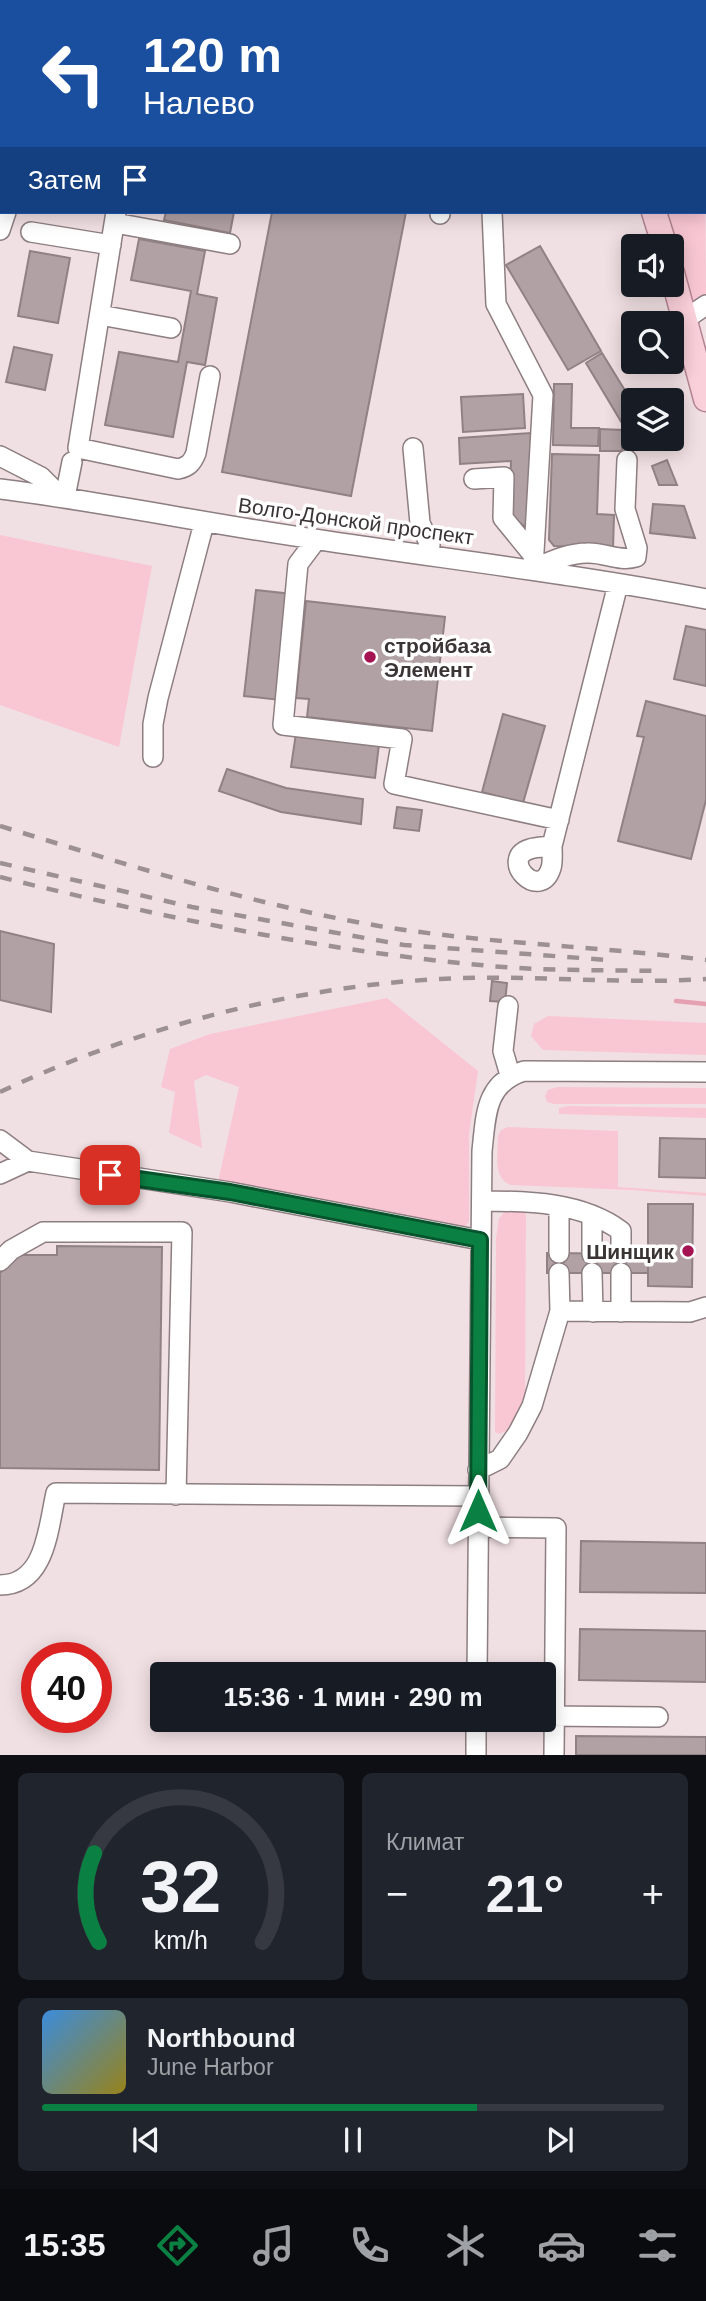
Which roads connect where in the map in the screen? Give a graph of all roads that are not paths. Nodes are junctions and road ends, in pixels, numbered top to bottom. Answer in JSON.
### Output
{"nodes":[{"id":1,"x":492,"y":214,"type":"edge"},
{"id":2,"x":655,"y":214,"type":"edge"},
{"id":3,"x":115,"y":217,"type":"edge"},
{"id":4,"x":31,"y":232,"type":"dead end"},
{"id":5,"x":661,"y":234,"type":"edge"},
{"id":6,"x":230,"y":244,"type":"dead end"},
{"id":7,"x":111,"y":245,"type":"junction"},
{"id":8,"x":706,"y":305,"type":"edge"},
{"id":9,"x":100,"y":315,"type":"junction"},
{"id":10,"x":684,"y":320,"type":"joint"},
{"id":11,"x":171,"y":328,"type":"dead end"},
{"id":12,"x":210,"y":376,"type":"dead end"},
{"id":13,"x":705,"y":400,"type":"edge"},
{"id":14,"x":413,"y":448,"type":"dead end"},
{"id":15,"x":0,"y":456,"type":"edge"},
{"id":16,"x":627,"y":460,"type":"dead end"},
{"id":17,"x":72,"y":462,"type":"dead end"},
{"id":18,"x":474,"y":479,"type":"dead end"},
{"id":19,"x":0,"y":489,"type":"edge"},
{"id":20,"x":62,"y":497,"type":"junction"},
{"id":21,"x":204,"y":523,"type":"junction"},
{"id":22,"x":316,"y":540,"type":"junction"},
{"id":23,"x":429,"y":554,"type":"junction"},
{"id":24,"x":533,"y":562,"type":"junction"},
{"id":25,"x":618,"y":584,"type":"junction"},
{"id":26,"x":703,"y":597,"type":"edge"},
{"id":27,"x":153,"y":757,"type":"dead end"},
{"id":28,"x":559,"y":820,"type":"junction"},
{"id":29,"x":552,"y":846,"type":"dead end"},
{"id":30,"x":508,"y":1006,"type":"dead end"},
{"id":31,"x":706,"y":1072,"type":"edge"},
{"id":32,"x":510,"y":1075,"type":"junction"},
{"id":33,"x":0,"y":1140,"type":"edge"},
{"id":34,"x":28,"y":1161,"type":"junction"},
{"id":35,"x":0,"y":1174,"type":"edge"},
{"id":36,"x":482,"y":1201,"type":"junction"},
{"id":37,"x":559,"y":1207,"type":"junction"},
{"id":38,"x":592,"y":1215,"type":"junction"},
{"id":39,"x":480,"y":1240,"type":"junction"},
{"id":40,"x":0,"y":1261,"type":"edge"},
{"id":41,"x":706,"y":1307,"type":"edge"},
{"id":42,"x":560,"y":1311,"type":"junction"},
{"id":43,"x":593,"y":1312,"type":"junction"},
{"id":44,"x":621,"y":1312,"type":"junction"},
{"id":45,"x":478,"y":1470,"type":"junction"},
{"id":46,"x":176,"y":1495,"type":"junction"},
{"id":47,"x":478,"y":1496,"type":"junction"},
{"id":48,"x":478,"y":1527,"type":"junction"},
{"id":49,"x":0,"y":1585,"type":"edge"},
{"id":50,"x":477,"y":1662,"type":"edge"},
{"id":51,"x":551,"y":1662,"type":"edge"},
{"id":52,"x":556,"y":1716,"type":"edge"},
{"id":53,"x":658,"y":1717,"type":"dead end"},
{"id":54,"x":477,"y":1732,"type":"edge"},
{"id":55,"x":551,"y":1732,"type":"edge"},
{"id":56,"x":476,"y":1755,"type":"edge"},
{"id":57,"x":554,"y":1755,"type":"edge"}],
"edges":[{"from":1,"to":24,"type":"street"},
{"from":2,"to":5,"type":"main road"},
{"from":3,"to":6,"type":"street"},
{"from":3,"to":7,"type":"street"},
{"from":4,"to":7,"type":"street"},
{"from":7,"to":9,"type":"street"},
{"from":8,"to":10,"type":"street"},
{"from":9,"to":11,"type":"street"},
{"from":9,"to":12,"type":"street"},
{"from":10,"to":13,"type":"main road"},
{"from":14,"to":23,"type":"street"},
{"from":15,"to":20,"type":"street"},
{"from":16,"to":24,"type":"street"},
{"from":17,"to":20,"type":"street"},
{"from":18,"to":24,"type":"street"},
{"from":19,"to":20,"type":"street","name":"Волго-Донской проспект"},
{"from":20,"to":21,"type":"street","name":"Волго-Донской проспект"},
{"from":21,"to":22,"type":"street","name":"Волго-Донской проспект"},
{"from":21,"to":27,"type":"street"},
{"from":22,"to":23,"type":"street","name":"Волго-Донской проспект"},
{"from":22,"to":28,"type":"street"},
{"from":23,"to":24,"type":"street","name":"Волго-Донской проспект"},
{"from":24,"to":25,"type":"street","name":"Волго-Донской проспект"},
{"from":25,"to":26,"type":"street","name":"Волго-Донской проспект"},
{"from":25,"to":28,"type":"street"},
{"from":28,"to":29,"type":"street"},
{"from":30,"to":32,"type":"street"},
{"from":31,"to":32,"type":"street"},
{"from":32,"to":36,"type":"street"},
{"from":33,"to":34,"type":"street"},
{"from":34,"to":35,"type":"street"},
{"from":34,"to":39,"type":"street"},
{"from":36,"to":37,"type":"street"},
{"from":36,"to":39,"type":"street"},
{"from":37,"to":38,"type":"street"},
{"from":37,"to":42,"type":"street"},
{"from":38,"to":43,"type":"street"},
{"from":38,"to":44,"type":"street"},
{"from":39,"to":45,"type":"street"},
{"from":40,"to":46,"type":"street"},
{"from":41,"to":44,"type":"street"},
{"from":42,"to":43,"type":"street"},
{"from":42,"to":45,"type":"street"},
{"from":43,"to":44,"type":"street"},
{"from":45,"to":47,"type":"street"},
{"from":46,"to":47,"type":"street"},
{"from":46,"to":49,"type":"street"},
{"from":47,"to":48,"type":"street"},
{"from":48,"to":50,"type":"street"},
{"from":48,"to":51,"type":"street"},
{"from":52,"to":53,"type":"street"},
{"from":54,"to":56,"type":"street"},
{"from":55,"to":57,"type":"street"}]}
